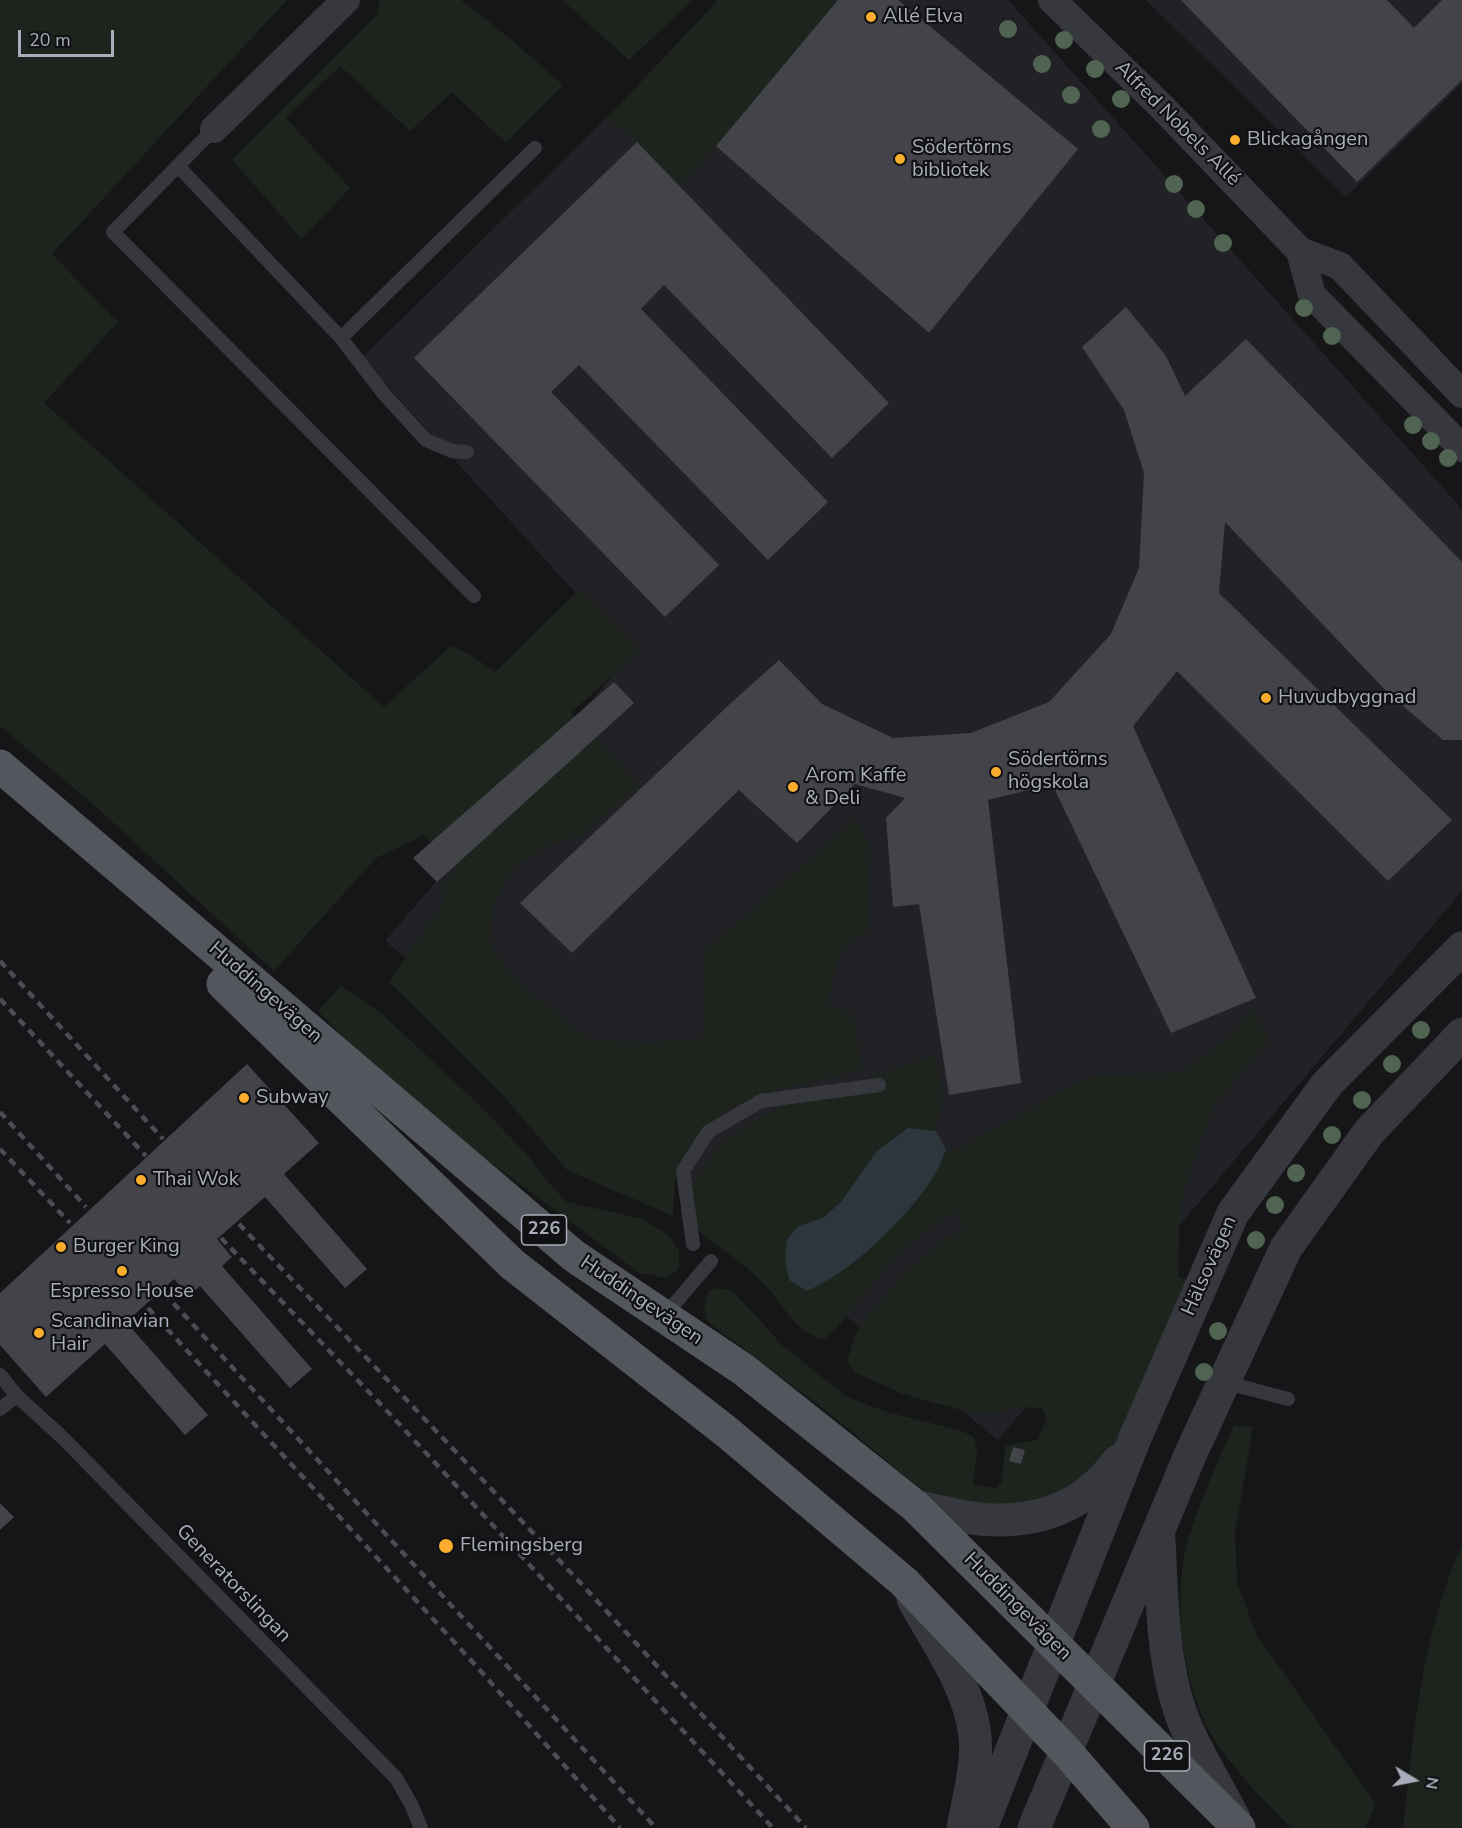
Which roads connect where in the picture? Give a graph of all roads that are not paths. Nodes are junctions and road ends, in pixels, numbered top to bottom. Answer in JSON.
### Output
{"nodes":[{"id":1,"x":346,"y":0,"type":"edge"},
{"id":2,"x":1052,"y":0,"type":"edge"},
{"id":3,"x":214,"y":129,"type":"joint"},
{"id":4,"x":535,"y":148,"type":"dead end"},
{"id":5,"x":178,"y":166,"type":"junction"},
{"id":6,"x":1300,"y":250,"type":"junction"},
{"id":7,"x":341,"y":338,"type":"junction"},
{"id":8,"x":1462,"y":394,"type":"edge"},
{"id":9,"x":1462,"y":448,"type":"edge"},
{"id":10,"x":466,"y":452,"type":"dead end"},
{"id":11,"x":474,"y":596,"type":"dead end"},
{"id":12,"x":0,"y":766,"type":"edge"},
{"id":13,"x":1462,"y":948,"type":"edge"},
{"id":14,"x":1462,"y":1034,"type":"edge"},
{"id":15,"x":879,"y":1085,"type":"dead end"},
{"id":16,"x":693,"y":1244,"type":"dead end"},
{"id":17,"x":711,"y":1261,"type":"dead end"},
{"id":18,"x":663,"y":1316,"type":"junction"},
{"id":19,"x":0,"y":1375,"type":"edge"},
{"id":20,"x":1224,"y":1382,"type":"junction"},
{"id":21,"x":17,"y":1396,"type":"junction"},
{"id":22,"x":1288,"y":1399,"type":"dead end"},
{"id":23,"x":0,"y":1409,"type":"edge"},
{"id":24,"x":1135,"y":1438,"type":"junction"},
{"id":25,"x":915,"y":1506,"type":"junction"},
{"id":26,"x":1158,"y":1531,"type":"junction"},
{"id":27,"x":904,"y":1582,"type":"junction"},
{"id":28,"x":1053,"y":1644,"type":"junction"},
{"id":29,"x":1095,"y":1683,"type":"junction"},
{"id":30,"x":1027,"y":1710,"type":"junction"},
{"id":31,"x":1066,"y":1751,"type":"junction"},
{"id":32,"x":1035,"y":1825,"type":"edge"},
{"id":33,"x":421,"y":1828,"type":"edge"},
{"id":34,"x":963,"y":1828,"type":"edge"},
{"id":35,"x":981,"y":1828,"type":"edge"},
{"id":36,"x":1133,"y":1828,"type":"edge"},
{"id":37,"x":1239,"y":1828,"type":"edge"}],
"edges":[{"from":1,"to":3,"type":"street"},
{"from":2,"to":6,"type":"street","name":"Alfred Nobels Allé"},
{"from":3,"to":5,"type":"lane"},
{"from":4,"to":7,"type":"lane"},
{"from":5,"to":7,"type":"lane"},
{"from":5,"to":11,"type":"lane"},
{"from":6,"to":8,"type":"street","name":"Alfred Nobels Allé"},
{"from":6,"to":9,"type":"street","name":"Alfred Nobels Allé"},
{"from":7,"to":10,"type":"lane"},
{"from":12,"to":18,"type":"main road","name":"Huddingevägen","number":"226"},
{"from":12,"to":27,"type":"main road","name":"Huddingevägen","number":"226"},
{"from":13,"to":24,"type":"street","name":"Hälsovägen"},
{"from":14,"to":20,"type":"street"},
{"from":15,"to":16,"type":"lane"},
{"from":17,"to":18,"type":"lane"},
{"from":18,"to":25,"type":"main road","name":"Huddingevägen","number":"226"},
{"from":19,"to":21,"type":"lane","name":"Generatorslingan"},
{"from":20,"to":22,"type":"lane"},
{"from":20,"to":26,"type":"street"},
{"from":21,"to":23,"type":"lane"},
{"from":21,"to":33,"type":"lane","name":"Generatorslingan"},
{"from":24,"to":25,"type":"street"},
{"from":24,"to":28,"type":"street","name":"Hälsovägen"},
{"from":25,"to":28,"type":"main road","name":"Huddingevägen","number":"226"},
{"from":26,"to":29,"type":"street"},
{"from":26,"to":37,"type":"street"},
{"from":27,"to":30,"type":"main road","name":"Huddingevägen","number":"226"},
{"from":27,"to":34,"type":"street"},
{"from":28,"to":29,"type":"main road","name":"Huddingevägen","number":"226"},
{"from":28,"to":30,"type":"street","name":"Hälsovägen"},
{"from":29,"to":31,"type":"street"},
{"from":29,"to":37,"type":"main road","name":"Huddingevägen","number":"226"},
{"from":30,"to":31,"type":"main road","name":"Huddingevägen","number":"226"},
{"from":30,"to":35,"type":"street","name":"Hälsovägen"},
{"from":31,"to":32,"type":"street"},
{"from":31,"to":36,"type":"main road","name":"Huddingevägen","number":"226"}]}
